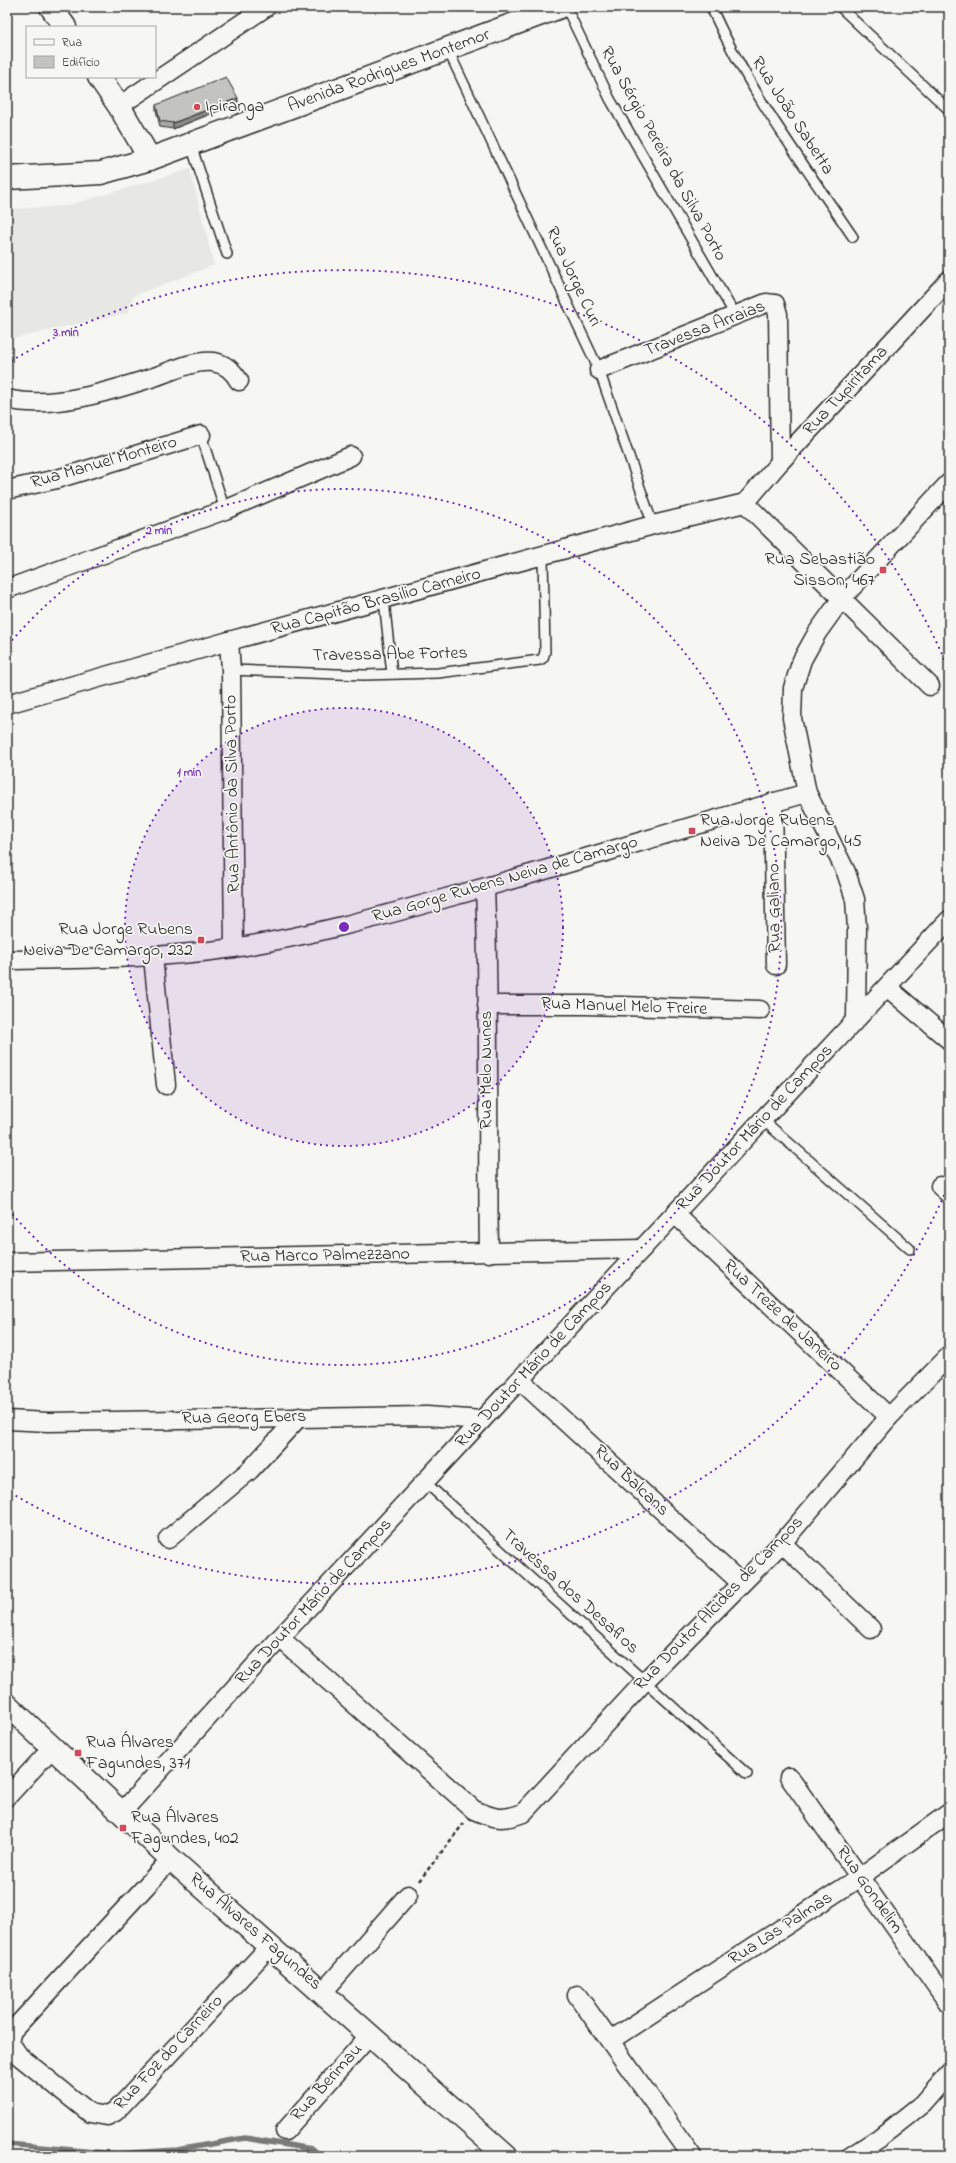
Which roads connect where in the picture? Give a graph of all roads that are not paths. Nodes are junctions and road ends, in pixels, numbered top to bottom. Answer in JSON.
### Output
{"nodes":[{"id":1,"x":51,"y":7,"type":"edge"},
{"id":2,"x":266,"y":7,"type":"edge"},
{"id":3,"x":560,"y":7,"type":"edge"},
{"id":4,"x":566,"y":7,"type":"edge"},
{"id":5,"x":711,"y":7,"type":"edge"},
{"id":6,"x":840,"y":7,"type":"edge"},
{"id":7,"x":63,"y":26,"type":"edge"},
{"id":8,"x":448,"y":50,"type":"junction"},
{"id":9,"x":100,"y":78,"type":"edge"},
{"id":10,"x":119,"y":106,"type":"junction"},
{"id":11,"x":949,"y":110,"type":"edge"},
{"id":12,"x":191,"y":145,"type":"junction"},
{"id":13,"x":150,"y":159,"type":"junction"},
{"id":14,"x":7,"y":178,"type":"edge"},
{"id":15,"x":853,"y":238,"type":"dead end"},
{"id":16,"x":227,"y":254,"type":"dead end"},
{"id":17,"x":949,"y":280,"type":"edge"},
{"id":18,"x":736,"y":315,"type":"junction"},
{"id":19,"x":599,"y":370,"type":"junction"},
{"id":20,"x":240,"y":381,"type":"dead end"},
{"id":21,"x":7,"y":399,"type":"edge"},
{"id":22,"x":201,"y":435,"type":"joint"},
{"id":23,"x":351,"y":456,"type":"dead end"},
{"id":24,"x":780,"y":462,"type":"junction"},
{"id":25,"x":949,"y":483,"type":"edge"},
{"id":26,"x":7,"y":490,"type":"edge"},
{"id":27,"x":745,"y":503,"type":"junction"},
{"id":28,"x":226,"y":510,"type":"junction"},
{"id":29,"x":653,"y":525,"type":"junction"},
{"id":30,"x":543,"y":557,"type":"junction"},
{"id":31,"x":7,"y":589,"type":"edge"},
{"id":32,"x":842,"y":598,"type":"junction"},
{"id":33,"x":384,"y":600,"type":"junction"},
{"id":34,"x":229,"y":641,"type":"junction"},
{"id":35,"x":231,"y":670,"type":"junction"},
{"id":36,"x":392,"y":674,"type":"junction"},
{"id":37,"x":930,"y":686,"type":"dead end"},
{"id":38,"x":7,"y":704,"type":"edge"},
{"id":39,"x":807,"y":793,"type":"junction"},
{"id":40,"x":774,"y":802,"type":"junction"},
{"id":41,"x":485,"y":888,"type":"junction"},
{"id":42,"x":949,"y":920,"type":"edge"},
{"id":43,"x":234,"y":948,"type":"junction"},
{"id":44,"x":152,"y":957,"type":"junction"},
{"id":45,"x":7,"y":960,"type":"edge"},
{"id":46,"x":776,"y":965,"type":"dead end"},
{"id":47,"x":887,"y":987,"type":"junction"},
{"id":48,"x":487,"y":1006,"type":"junction"},
{"id":49,"x":760,"y":1010,"type":"dead end"},
{"id":50,"x":856,"y":1020,"type":"junction"},
{"id":51,"x":949,"y":1040,"type":"edge"},
{"id":52,"x":166,"y":1085,"type":"dead end"},
{"id":53,"x":763,"y":1120,"type":"junction"},
{"id":54,"x":675,"y":1214,"type":"junction"},
{"id":55,"x":910,"y":1248,"type":"dead end"},
{"id":56,"x":642,"y":1249,"type":"junction"},
{"id":57,"x":489,"y":1253,"type":"junction"},
{"id":58,"x":7,"y":1262,"type":"edge"},
{"id":59,"x":949,"y":1356,"type":"edge"},
{"id":60,"x":520,"y":1380,"type":"junction"},
{"id":61,"x":299,"y":1417,"type":"junction"},
{"id":62,"x":889,"y":1417,"type":"junction"},
{"id":63,"x":7,"y":1420,"type":"edge"},
{"id":64,"x":482,"y":1420,"type":"junction"},
{"id":65,"x":425,"y":1482,"type":"junction"},
{"id":66,"x":168,"y":1539,"type":"dead end"},
{"id":67,"x":782,"y":1543,"type":"junction"},
{"id":68,"x":741,"y":1583,"type":"junction"},
{"id":69,"x":871,"y":1630,"type":"dead end"},
{"id":70,"x":280,"y":1638,"type":"junction"},
{"id":71,"x":644,"y":1682,"type":"junction"},
{"id":72,"x":7,"y":1706,"type":"edge"},
{"id":73,"x":52,"y":1747,"type":"junction"},
{"id":74,"x":747,"y":1774,"type":"dead end"},
{"id":75,"x":789,"y":1777,"type":"dead end"},
{"id":76,"x":7,"y":1797,"type":"edge"},
{"id":77,"x":122,"y":1812,"type":"junction"},
{"id":78,"x":949,"y":1813,"type":"edge"},
{"id":79,"x":171,"y":1859,"type":"junction"},
{"id":80,"x":860,"y":1877,"type":"junction"},
{"id":81,"x":408,"y":1895,"type":"road end"},
{"id":82,"x":270,"y":1946,"type":"junction"},
{"id":83,"x":323,"y":1992,"type":"junction"},
{"id":84,"x":577,"y":1995,"type":"dead end"},
{"id":85,"x":949,"y":2004,"type":"edge"},
{"id":86,"x":370,"y":2035,"type":"junction"},
{"id":87,"x":611,"y":2040,"type":"junction"},
{"id":88,"x":949,"y":2073,"type":"edge"},
{"id":89,"x":285,"y":2131,"type":"dead end"},
{"id":90,"x":506,"y":2156,"type":"edge"},
{"id":91,"x":692,"y":2156,"type":"edge"},
{"id":92,"x":851,"y":2156,"type":"edge"}],
"edges":[{"from":1,"to":7,"type":"street"},
{"from":2,"to":10,"type":"street"},
{"from":3,"to":8,"type":"street","name":"Avenida Rodrigues Montemor"},
{"from":4,"to":18,"type":"lane","name":"Rua Sérgio Pereira da Silva Porto"},
{"from":5,"to":15,"type":"lane","name":"Rua João Sabetta"},
{"from":6,"to":11,"type":"lane"},
{"from":8,"to":12,"type":"street","name":"Avenida Rodrigues Montemor"},
{"from":8,"to":19,"type":"lane","name":"Rua Jorge Curi"},
{"from":9,"to":10,"type":"street"},
{"from":10,"to":13,"type":"street"},
{"from":12,"to":13,"type":"street","name":"Avenida Rodrigues Montemor"},
{"from":12,"to":16,"type":"lane"},
{"from":13,"to":14,"type":"street","name":"Avenida Rodrigues Montemor"},
{"from":17,"to":24,"type":"street","name":"Rua Tupiritama"},
{"from":18,"to":19,"type":"street","name":"Travessa Arraias"},
{"from":18,"to":24,"type":"street","name":"Travessa Arraias"},
{"from":19,"to":29,"type":"lane","name":"Rua Jorge Curi"},
{"from":20,"to":21,"type":"street"},
{"from":22,"to":26,"type":"street","name":"Rua Manuel Monteiro"},
{"from":22,"to":28,"type":"lane"},
{"from":23,"to":28,"type":"street"},
{"from":24,"to":27,"type":"street","name":"Rua Tupiritama"},
{"from":25,"to":32,"type":"street"},
{"from":27,"to":29,"type":"street","name":"Rua Capitão Brasilio Carneiro"},
{"from":27,"to":32,"type":"street"},
{"from":28,"to":31,"type":"street"},
{"from":29,"to":30,"type":"street","name":"Rua Capitão Brasilio Carneiro"},
{"from":30,"to":33,"type":"street","name":"Rua Capitão Brasilio Carneiro"},
{"from":30,"to":36,"type":"lane","name":"Travessa Abe Fortes"},
{"from":32,"to":37,"type":"street"},
{"from":32,"to":39,"type":"street"},
{"from":33,"to":34,"type":"street","name":"Rua Capitão Brasilio Carneiro"},
{"from":33,"to":36,"type":"lane"},
{"from":34,"to":35,"type":"street","name":"Rua Antônio da Silva Porto"},
{"from":34,"to":38,"type":"street","name":"Rua Capitão Brasilio Carneiro"},
{"from":35,"to":36,"type":"lane","name":"Travessa Abe Fortes"},
{"from":35,"to":43,"type":"street","name":"Rua Antônio da Silva Porto"},
{"from":39,"to":40,"type":"street","name":"Rua Gorge Rubens Neiva de Camargo"},
{"from":39,"to":50,"type":"street"},
{"from":40,"to":41,"type":"street","name":"Rua Gorge Rubens Neiva de Camargo"},
{"from":40,"to":46,"type":"street","name":"Rua Galiano"},
{"from":41,"to":43,"type":"street","name":"Rua Gorge Rubens Neiva de Camargo"},
{"from":41,"to":48,"type":"street","name":"Rua Melo Nunes"},
{"from":42,"to":47,"type":"street","name":"Rua Doutor Mário de Campos"},
{"from":43,"to":44,"type":"street","name":"Rua Gorge Rubens Neiva de Camargo"},
{"from":44,"to":45,"type":"street","name":"Rua Gorge Rubens Neiva de Camargo"},
{"from":44,"to":52,"type":"street"},
{"from":47,"to":50,"type":"street","name":"Rua Doutor Mário de Campos"},
{"from":47,"to":51,"type":"street"},
{"from":48,"to":49,"type":"street","name":"Rua Manuel Melo Freire"},
{"from":48,"to":57,"type":"street","name":"Rua Melo Nunes"},
{"from":50,"to":53,"type":"street","name":"Rua Doutor Mário de Campos"},
{"from":53,"to":54,"type":"street","name":"Rua Doutor Mário de Campos"},
{"from":53,"to":55,"type":"lane"},
{"from":54,"to":56,"type":"street","name":"Rua Doutor Mário de Campos"},
{"from":54,"to":62,"type":"street","name":"Rua Treze de Janeiro"},
{"from":56,"to":57,"type":"street","name":"Rua Marco Palmezzano"},
{"from":56,"to":60,"type":"street","name":"Rua Doutor Mário de Campos"},
{"from":57,"to":58,"type":"street","name":"Rua Marco Palmezzano"},
{"from":59,"to":62,"type":"street","name":"Rua Doutor Alcides de Campos"},
{"from":60,"to":64,"type":"street","name":"Rua Doutor Mário de Campos"},
{"from":60,"to":68,"type":"street","name":"Rua Balcans"},
{"from":61,"to":63,"type":"street","name":"Rua Georg Ebers"},
{"from":61,"to":64,"type":"street","name":"Rua Georg Ebers"},
{"from":61,"to":66,"type":"street"},
{"from":62,"to":67,"type":"street","name":"Rua Doutor Alcides de Campos"},
{"from":64,"to":65,"type":"street","name":"Rua Doutor Mário de Campos"},
{"from":65,"to":70,"type":"street","name":"Rua Doutor Mário de Campos"},
{"from":65,"to":71,"type":"lane","name":"Travessa dos Desafios"},
{"from":67,"to":68,"type":"street","name":"Rua Doutor Alcides de Campos"},
{"from":67,"to":69,"type":"street"},
{"from":68,"to":71,"type":"street","name":"Rua Doutor Alcides de Campos"},
{"from":70,"to":71,"type":"street","name":"Rua Doutor Alcides de Campos"},
{"from":70,"to":77,"type":"street","name":"Rua Doutor Mário de Campos"},
{"from":71,"to":74,"type":"lane","name":"Travessa dos Desafios"},
{"from":72,"to":73,"type":"street","name":"Rua Álvares Fagundes"},
{"from":73,"to":76,"type":"street"},
{"from":73,"to":77,"type":"street","name":"Rua Álvares Fagundes"},
{"from":75,"to":80,"type":"street","name":"Rua Gondelim"},
{"from":77,"to":79,"type":"street","name":"Rua Álvares Fagundes"},
{"from":78,"to":80,"type":"street","name":"Rua Las Palmas"},
{"from":79,"to":82,"type":"street","name":"Rua Álvares Fagundes"},
{"from":79,"to":82,"type":"street","name":"Rua Foz do Carneiro"},
{"from":80,"to":85,"type":"street","name":"Rua Gondelim"},
{"from":80,"to":87,"type":"street","name":"Rua Las Palmas"},
{"from":81,"to":83,"type":"street"},
{"from":82,"to":83,"type":"street","name":"Rua Álvares Fagundes"},
{"from":83,"to":86,"type":"street","name":"Rua Álvares Fagundes"},
{"from":84,"to":87,"type":"street"},
{"from":86,"to":89,"type":"street","name":"Rua Berimau"},
{"from":86,"to":90,"type":"street","name":"Rua Álvares Fagundes"},
{"from":87,"to":91,"type":"street"},
{"from":88,"to":92,"type":"street"}]}
